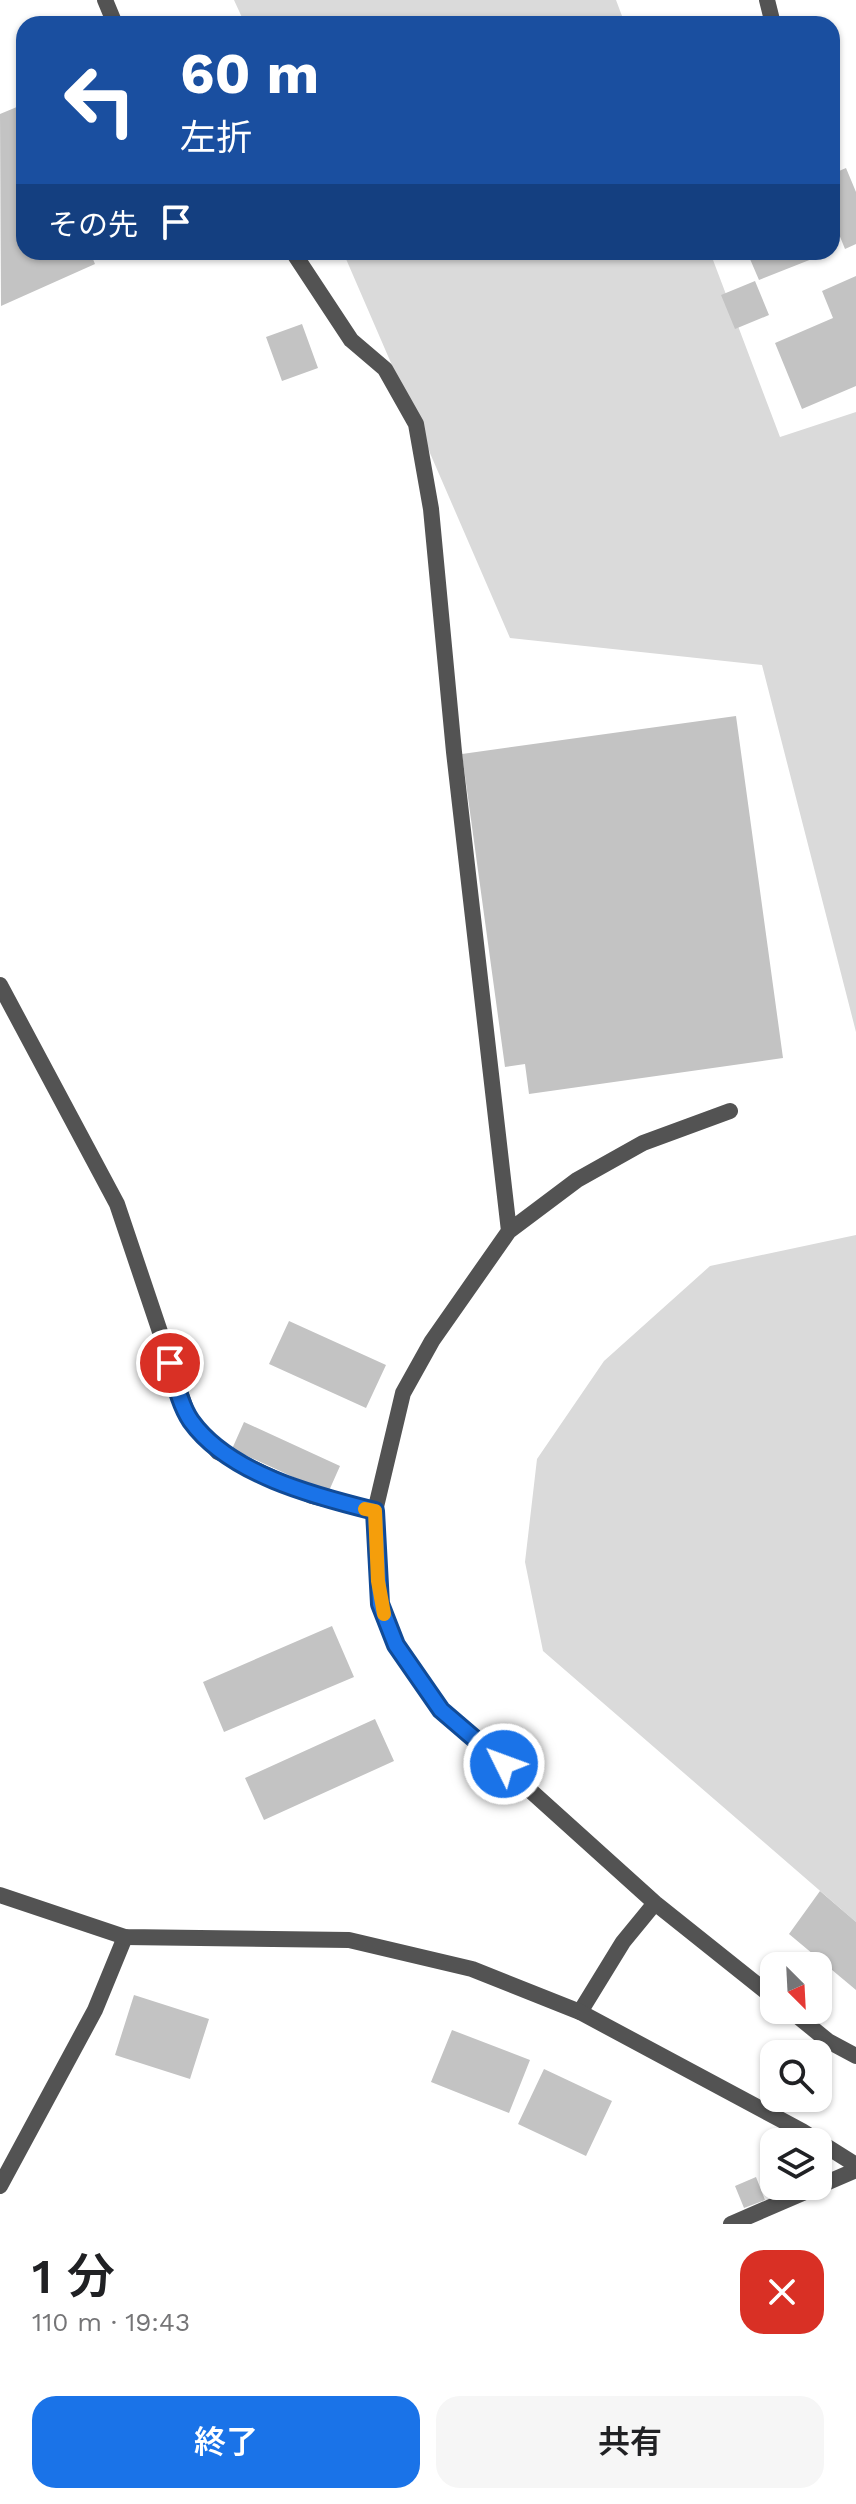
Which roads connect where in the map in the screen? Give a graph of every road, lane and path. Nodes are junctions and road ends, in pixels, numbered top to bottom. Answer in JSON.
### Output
{"nodes":[{"id":1,"x":298,"y":260,"type":"edge"},
{"id":2,"x":0,"y":985,"type":"edge"},
{"id":3,"x":730,"y":1111,"type":"dead end"},
{"id":4,"x":509,"y":1231,"type":"junction"},
{"id":5,"x":375,"y":1511,"type":"junction"},
{"id":6,"x":0,"y":1895,"type":"edge"},
{"id":7,"x":655,"y":1903,"type":"junction"},
{"id":8,"x":125,"y":1937,"type":"junction"},
{"id":9,"x":760,"y":1987,"type":"edge"},
{"id":10,"x":580,"y":2012,"type":"junction"},
{"id":11,"x":807,"y":2024,"type":"edge"},
{"id":12,"x":856,"y":2056,"type":"edge"},
{"id":13,"x":856,"y":2168,"type":"edge"},
{"id":14,"x":0,"y":2186,"type":"edge"},
{"id":15,"x":731,"y":2224,"type":"edge"}],
"edges":[{"from":1,"to":4,"type":"street"},
{"from":2,"to":5,"type":"street"},
{"from":3,"to":4,"type":"street"},
{"from":4,"to":5,"type":"street"},
{"from":5,"to":7,"type":"street"},
{"from":6,"to":8,"type":"street"},
{"from":7,"to":9,"type":"street"},
{"from":7,"to":10,"type":"street"},
{"from":8,"to":10,"type":"street"},
{"from":8,"to":14,"type":"street"},
{"from":10,"to":13,"type":"street"},
{"from":11,"to":12,"type":"street"},
{"from":13,"to":15,"type":"street"}]}
